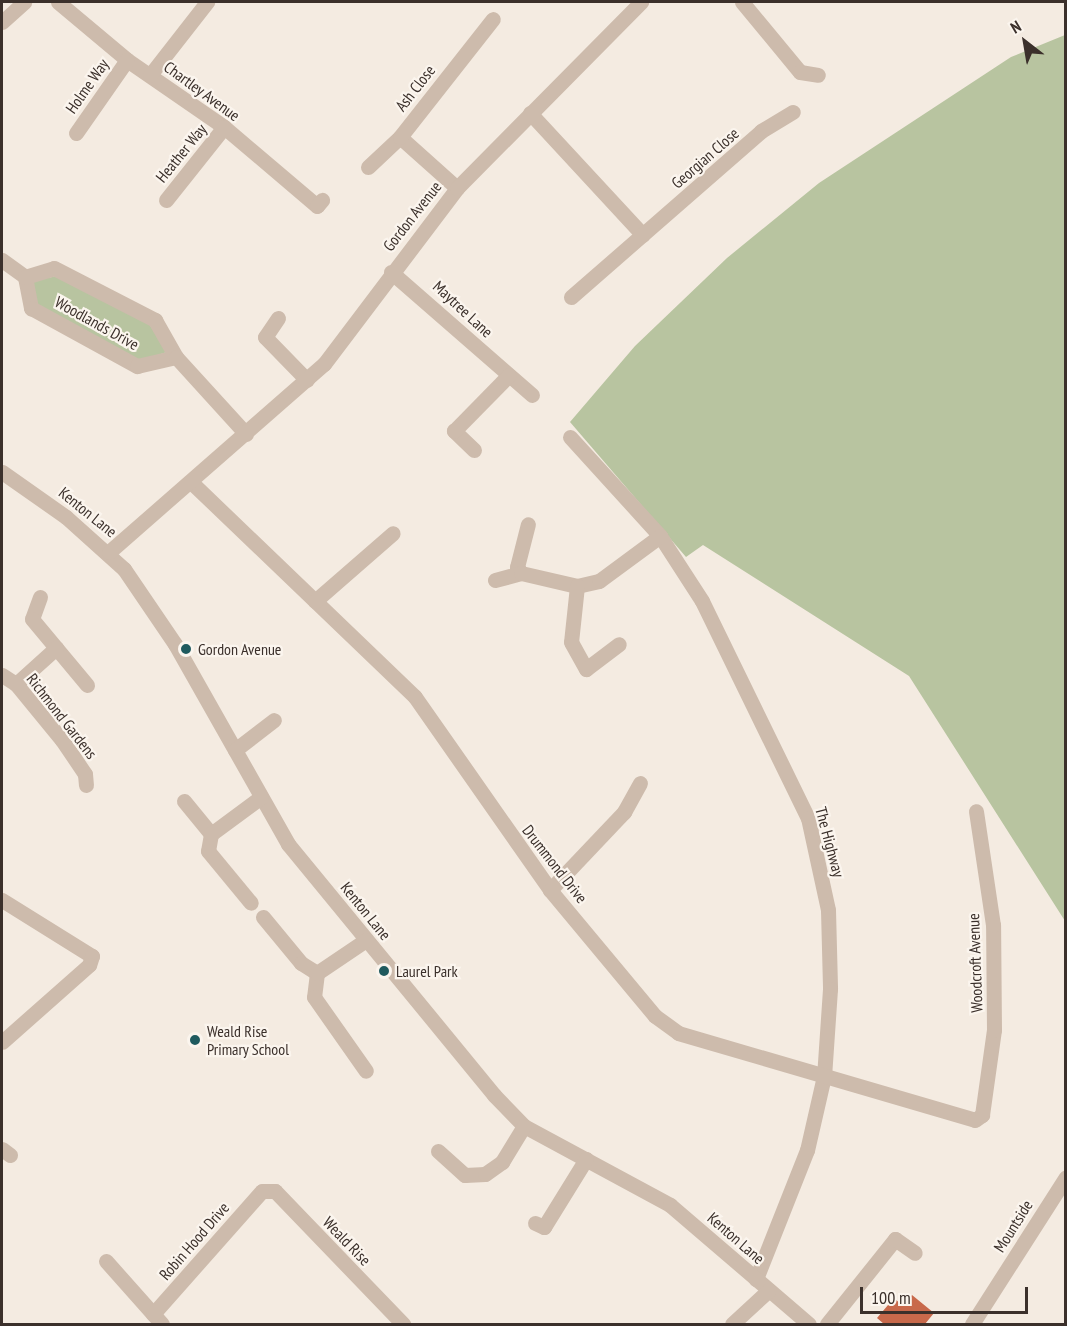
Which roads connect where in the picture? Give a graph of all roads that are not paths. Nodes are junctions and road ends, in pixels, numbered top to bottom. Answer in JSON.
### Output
{"nodes":[{"id":1,"x":24,"y":2,"type":"edge"},
{"id":2,"x":58,"y":2,"type":"edge"},
{"id":3,"x":207,"y":2,"type":"edge"},
{"id":4,"x":641,"y":2,"type":"edge"},
{"id":5,"x":742,"y":2,"type":"edge"},
{"id":6,"x":493,"y":19,"type":"dead end"},
{"id":7,"x":2,"y":22,"type":"edge"},
{"id":8,"x":127,"y":60,"type":"junction"},
{"id":9,"x":150,"y":75,"type":"junction"},
{"id":10,"x":818,"y":75,"type":"dead end"},
{"id":11,"x":793,"y":112,"type":"dead end"},
{"id":12,"x":530,"y":113,"type":"junction"},
{"id":13,"x":224,"y":127,"type":"junction"},
{"id":14,"x":76,"y":133,"type":"dead end"},
{"id":15,"x":400,"y":137,"type":"junction"},
{"id":16,"x":368,"y":167,"type":"dead end"},
{"id":17,"x":457,"y":188,"type":"junction"},
{"id":18,"x":166,"y":200,"type":"dead end"},
{"id":19,"x":322,"y":201,"type":"dead end"},
{"id":20,"x":643,"y":235,"type":"junction"},
{"id":21,"x":2,"y":260,"type":"edge"},
{"id":22,"x":391,"y":272,"type":"junction"},
{"id":23,"x":25,"y":277,"type":"junction"},
{"id":24,"x":571,"y":297,"type":"dead end"},
{"id":25,"x":278,"y":318,"type":"dead end"},
{"id":26,"x":176,"y":357,"type":"junction"},
{"id":27,"x":509,"y":375,"type":"junction"},
{"id":28,"x":307,"y":380,"type":"junction"},
{"id":29,"x":532,"y":395,"type":"dead end"},
{"id":30,"x":246,"y":434,"type":"junction"},
{"id":31,"x":570,"y":437,"type":"dead end"},
{"id":32,"x":474,"y":450,"type":"dead end"},
{"id":33,"x":2,"y":472,"type":"edge"},
{"id":34,"x":191,"y":482,"type":"junction"},
{"id":35,"x":528,"y":524,"type":"dead end"},
{"id":36,"x":393,"y":533,"type":"dead end"},
{"id":37,"x":660,"y":536,"type":"junction"},
{"id":38,"x":109,"y":552,"type":"junction"},
{"id":39,"x":521,"y":573,"type":"junction"},
{"id":40,"x":495,"y":580,"type":"dead end"},
{"id":41,"x":576,"y":586,"type":"junction"},
{"id":42,"x":39,"y":597,"type":"dead end"},
{"id":43,"x":315,"y":601,"type":"junction"},
{"id":44,"x":619,"y":644,"type":"dead end"},
{"id":45,"x":56,"y":648,"type":"junction"},
{"id":46,"x":2,"y":675,"type":"edge"},
{"id":47,"x":16,"y":684,"type":"junction"},
{"id":48,"x":87,"y":685,"type":"dead end"},
{"id":49,"x":274,"y":720,"type":"dead end"},
{"id":50,"x":235,"y":750,"type":"junction"},
{"id":51,"x":640,"y":783,"type":"dead end"},
{"id":52,"x":86,"y":785,"type":"dead end"},
{"id":53,"x":261,"y":797,"type":"junction"},
{"id":54,"x":184,"y":801,"type":"dead end"},
{"id":55,"x":976,"y":811,"type":"dead end"},
{"id":56,"x":211,"y":834,"type":"junction"},
{"id":57,"x":550,"y":890,"type":"junction"},
{"id":58,"x":2,"y":900,"type":"edge"},
{"id":59,"x":251,"y":903,"type":"dead end"},
{"id":60,"x":263,"y":917,"type":"dead end"},
{"id":61,"x":366,"y":940,"type":"junction"},
{"id":62,"x":317,"y":973,"type":"junction"},
{"id":63,"x":2,"y":1042,"type":"edge"},
{"id":64,"x":366,"y":1071,"type":"dead end"},
{"id":65,"x":824,"y":1076,"type":"junction"},
{"id":66,"x":982,"y":1115,"type":"joint"},
{"id":67,"x":524,"y":1126,"type":"junction"},
{"id":68,"x":438,"y":1150,"type":"dead end"},
{"id":69,"x":586,"y":1159,"type":"junction"},
{"id":70,"x":1065,"y":1177,"type":"edge"},
{"id":71,"x":262,"y":1191,"type":"joint"},
{"id":72,"x":535,"y":1223,"type":"dead end"},
{"id":73,"x":915,"y":1253,"type":"dead end"},
{"id":74,"x":106,"y":1261,"type":"dead end"},
{"id":75,"x":756,"y":1279,"type":"junction"},
{"id":76,"x":769,"y":1290,"type":"junction"},
{"id":77,"x":158,"y":1319,"type":"edge"},
{"id":78,"x":403,"y":1324,"type":"edge"},
{"id":79,"x":732,"y":1324,"type":"edge"},
{"id":80,"x":808,"y":1324,"type":"edge"},
{"id":81,"x":827,"y":1324,"type":"edge"},
{"id":82,"x":972,"y":1324,"type":"edge"}],
"edges":[{"from":1,"to":7,"type":"street"},
{"from":2,"to":8,"type":"street","name":"Chartley Avenue"},
{"from":3,"to":9,"type":"street"},
{"from":4,"to":12,"type":"street","name":"Gordon Avenue"},
{"from":5,"to":10,"type":"street"},
{"from":6,"to":15,"type":"street","name":"Ash Close"},
{"from":8,"to":9,"type":"street","name":"Chartley Avenue"},
{"from":8,"to":14,"type":"street","name":"Holme Way"},
{"from":9,"to":13,"type":"street","name":"Chartley Avenue"},
{"from":11,"to":20,"type":"street","name":"Georgian Close"},
{"from":12,"to":17,"type":"street","name":"Gordon Avenue"},
{"from":12,"to":20,"type":"street"},
{"from":13,"to":18,"type":"street","name":"Heather Way"},
{"from":13,"to":19,"type":"street","name":"Chartley Avenue"},
{"from":15,"to":16,"type":"street","name":"Ash Close"},
{"from":15,"to":17,"type":"street","name":"Ash Close"},
{"from":17,"to":22,"type":"street","name":"Gordon Avenue"},
{"from":20,"to":24,"type":"street","name":"Georgian Close"},
{"from":21,"to":23,"type":"street"},
{"from":22,"to":27,"type":"street","name":"Maytree Lane"},
{"from":22,"to":28,"type":"street","name":"Gordon Avenue"},
{"from":23,"to":26,"type":"street","name":"Woodlands Drive"},
{"from":23,"to":26,"type":"street","name":"Woodlands Drive"},
{"from":25,"to":28,"type":"street"},
{"from":26,"to":30,"type":"street","name":"Woodlands Drive"},
{"from":27,"to":29,"type":"street","name":"Maytree Lane"},
{"from":27,"to":32,"type":"street"},
{"from":28,"to":30,"type":"street","name":"Gordon Avenue"},
{"from":30,"to":34,"type":"street","name":"Gordon Avenue"},
{"from":31,"to":37,"type":"street","name":"The Highway"},
{"from":33,"to":38,"type":"street","name":"Kenton Lane"},
{"from":34,"to":38,"type":"street","name":"Gordon Avenue"},
{"from":34,"to":43,"type":"street","name":"Drummond Drive"},
{"from":35,"to":39,"type":"street"},
{"from":36,"to":43,"type":"street"},
{"from":37,"to":41,"type":"street"},
{"from":37,"to":65,"type":"street","name":"The Highway"},
{"from":38,"to":50,"type":"street","name":"Kenton Lane"},
{"from":39,"to":40,"type":"street"},
{"from":39,"to":41,"type":"street"},
{"from":41,"to":44,"type":"street"},
{"from":42,"to":45,"type":"street"},
{"from":43,"to":57,"type":"street","name":"Drummond Drive"},
{"from":45,"to":47,"type":"street"},
{"from":45,"to":48,"type":"street"},
{"from":46,"to":47,"type":"street","name":"Richmond Gardens"},
{"from":47,"to":52,"type":"street","name":"Richmond Gardens"},
{"from":49,"to":50,"type":"street"},
{"from":50,"to":53,"type":"street","name":"Kenton Lane"},
{"from":51,"to":57,"type":"street"},
{"from":53,"to":56,"type":"street"},
{"from":53,"to":61,"type":"street","name":"Kenton Lane"},
{"from":54,"to":56,"type":"street"},
{"from":55,"to":66,"type":"street","name":"Woodcroft Avenue"},
{"from":56,"to":59,"type":"street"},
{"from":57,"to":65,"type":"street","name":"Drummond Drive"},
{"from":58,"to":63,"type":"street"},
{"from":60,"to":62,"type":"street"},
{"from":61,"to":62,"type":"street"},
{"from":61,"to":67,"type":"street","name":"Kenton Lane"},
{"from":62,"to":64,"type":"street"},
{"from":65,"to":66,"type":"street","name":"Drummond Drive"},
{"from":65,"to":75,"type":"street","name":"The Highway"},
{"from":67,"to":68,"type":"street"},
{"from":67,"to":69,"type":"street","name":"Kenton Lane"},
{"from":69,"to":72,"type":"street"},
{"from":69,"to":75,"type":"street","name":"Kenton Lane"},
{"from":70,"to":82,"type":"street","name":"Mountside"},
{"from":71,"to":77,"type":"street","name":"Robin Hood Drive"},
{"from":71,"to":78,"type":"street","name":"Weald Rise"},
{"from":73,"to":81,"type":"street"},
{"from":74,"to":77,"type":"street"},
{"from":75,"to":76,"type":"street","name":"Kenton Lane"},
{"from":76,"to":79,"type":"street"},
{"from":76,"to":80,"type":"street","name":"Kenton Lane"}]}
